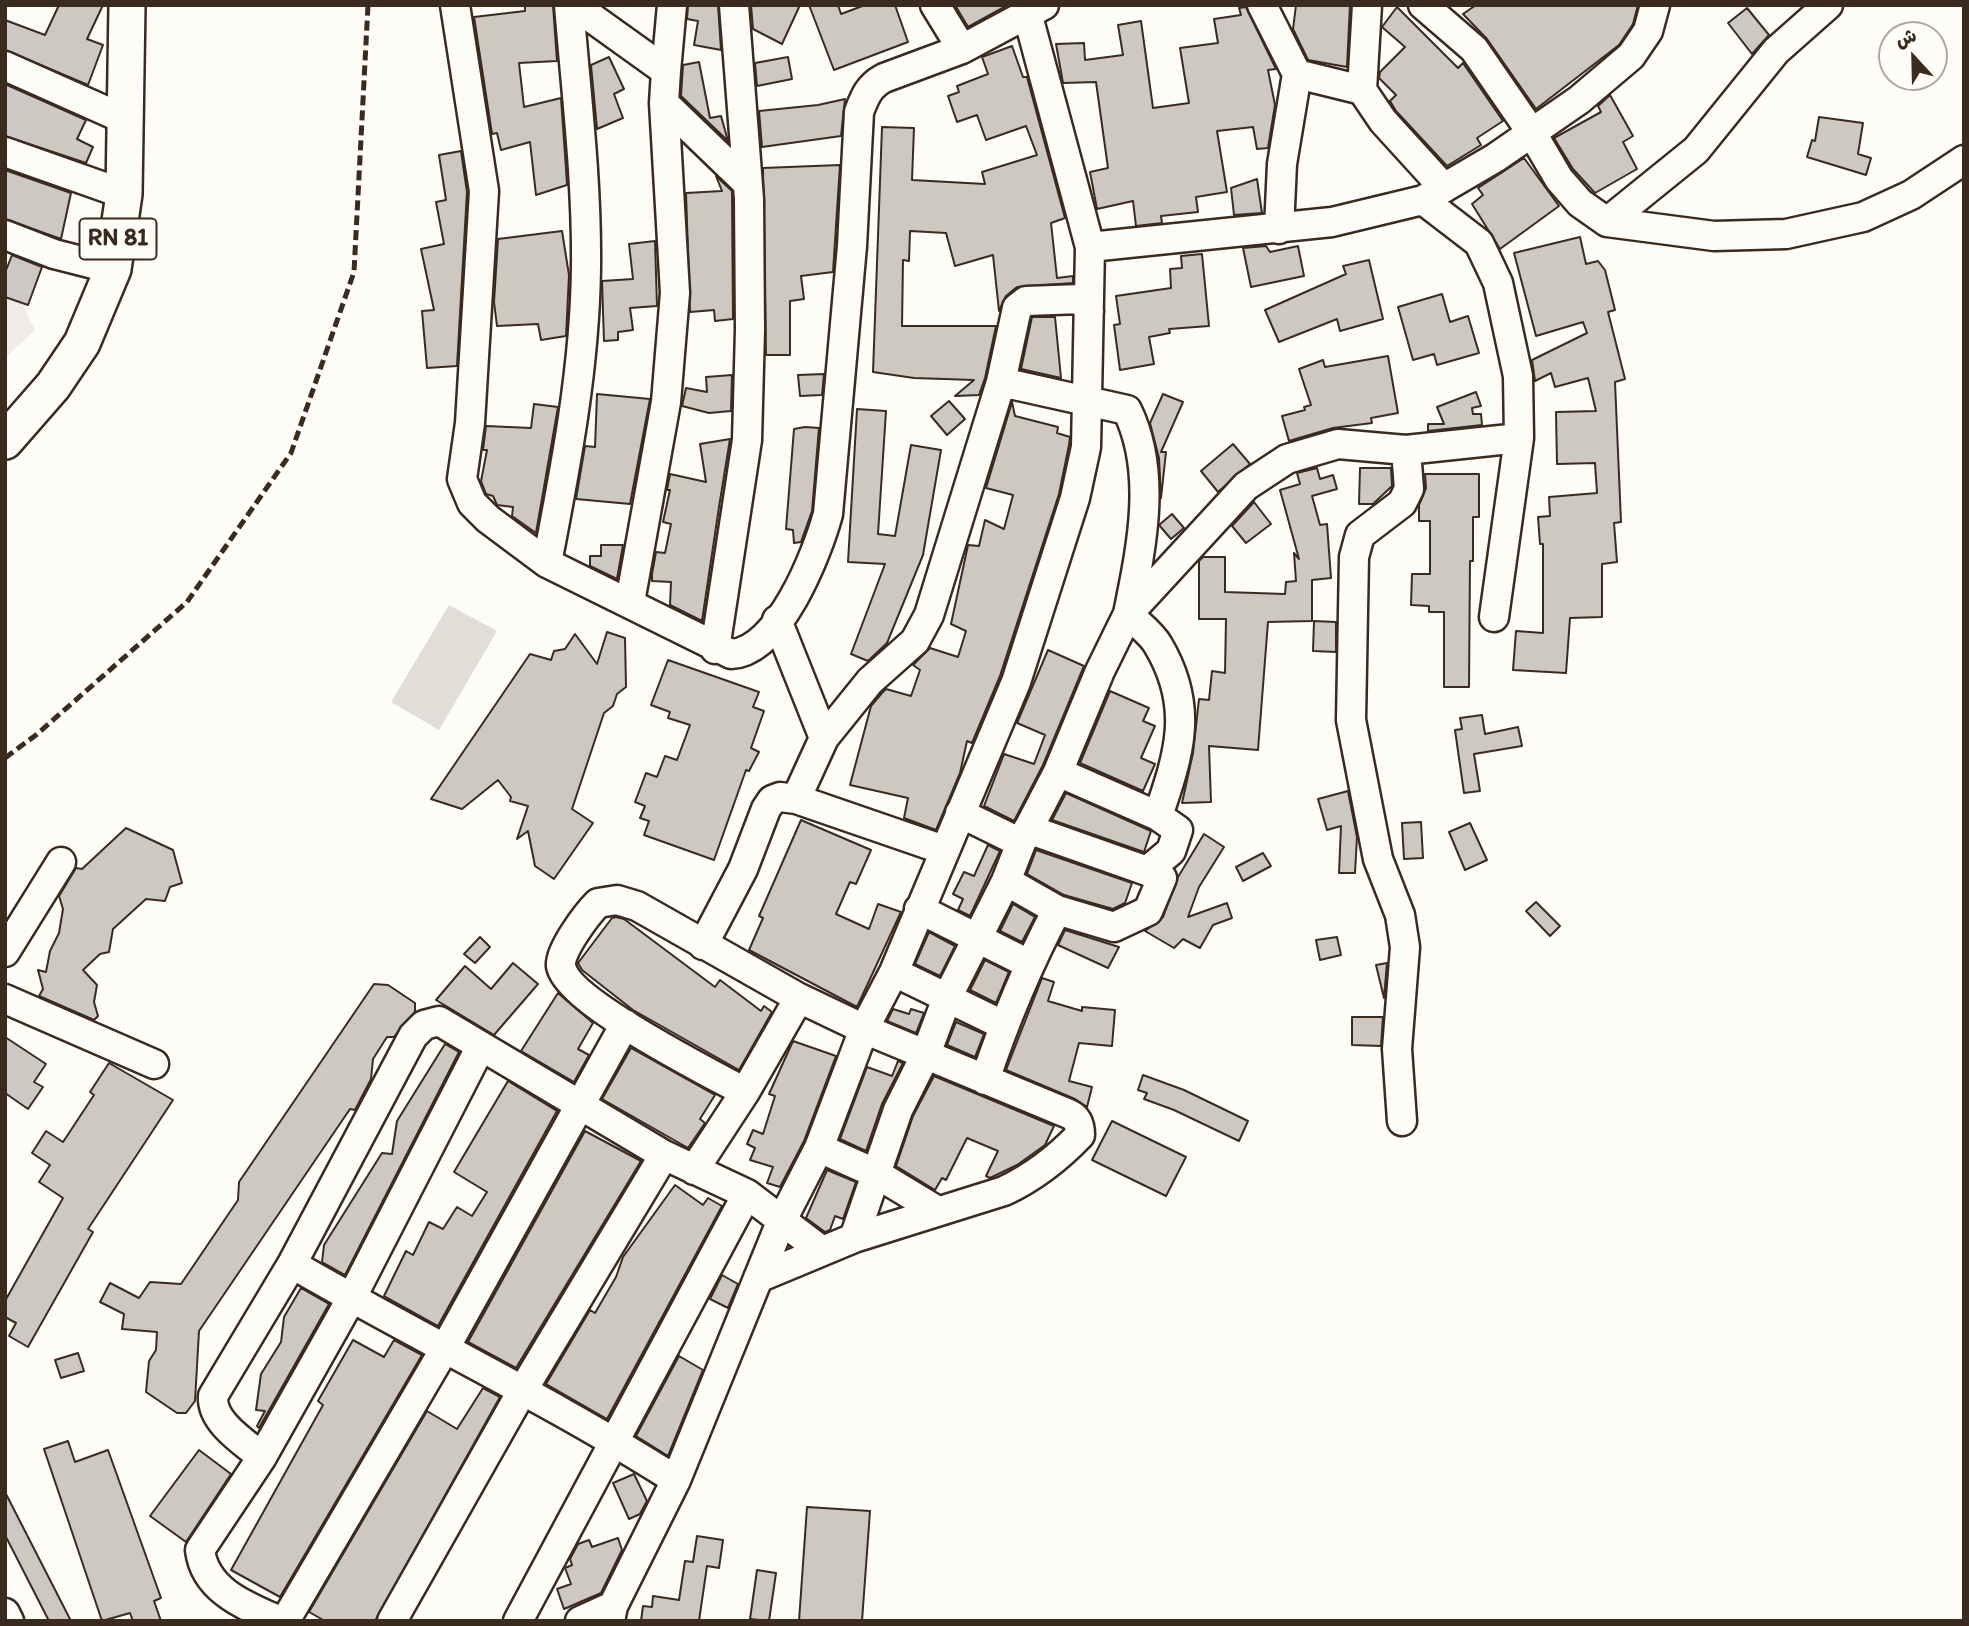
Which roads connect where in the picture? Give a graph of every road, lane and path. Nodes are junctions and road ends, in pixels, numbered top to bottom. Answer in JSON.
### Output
{"nodes":[{"id":1,"x":127,"y":5,"type":"edge"},
{"id":2,"x":456,"y":5,"type":"edge"},
{"id":3,"x":572,"y":5,"type":"edge"},
{"id":4,"x":672,"y":5,"type":"edge"},
{"id":5,"x":734,"y":5,"type":"edge"},
{"id":6,"x":935,"y":5,"type":"edge"},
{"id":7,"x":1262,"y":5,"type":"edge"},
{"id":8,"x":1367,"y":5,"type":"edge"},
{"id":9,"x":1426,"y":5,"type":"edge"},
{"id":10,"x":1655,"y":5,"type":"edge"},
{"id":11,"x":1828,"y":5,"type":"edge"},
{"id":12,"x":1033,"y":8,"type":"edge"},
{"id":13,"x":961,"y":49,"type":"junction"},
{"id":14,"x":5,"y":66,"type":"edge"},
{"id":15,"x":666,"y":71,"type":"junction"},
{"id":16,"x":1297,"y":74,"type":"junction"},
{"id":17,"x":1362,"y":90,"type":"junction"},
{"id":18,"x":664,"y":103,"type":"junction"},
{"id":19,"x":124,"y":119,"type":"junction"},
{"id":20,"x":1532,"y":133,"type":"junction"},
{"id":21,"x":5,"y":152,"type":"edge"},
{"id":22,"x":1964,"y":160,"type":"edge"},
{"id":23,"x":747,"y":183,"type":"junction"},
{"id":24,"x":124,"y":194,"type":"junction"},
{"id":25,"x":1433,"y":194,"type":"junction"},
{"id":26,"x":1607,"y":222,"type":"junction"},
{"id":27,"x":1279,"y":229,"type":"junction"},
{"id":28,"x":5,"y":235,"type":"edge"},
{"id":29,"x":1090,"y":247,"type":"junction"},
{"id":30,"x":113,"y":269,"type":"junction"},
{"id":31,"x":1089,"y":311,"type":"junction"},
{"id":32,"x":1000,"y":382,"type":"junction"},
{"id":33,"x":1088,"y":403,"type":"junction"},
{"id":34,"x":1519,"y":438,"type":"junction"},
{"id":35,"x":5,"y":441,"type":"edge"},
{"id":36,"x":1406,"y":450,"type":"junction"},
{"id":37,"x":547,"y":563,"type":"junction"},
{"id":38,"x":630,"y":602,"type":"junction"},
{"id":39,"x":1128,"y":614,"type":"junction"},
{"id":40,"x":1494,"y":617,"type":"dead end"},
{"id":41,"x":777,"y":620,"type":"junction"},
{"id":42,"x":715,"y":649,"type":"junction"},
{"id":43,"x":824,"y":738,"type":"junction"},
{"id":44,"x":1058,"y":772,"type":"junction"},
{"id":45,"x":796,"y":799,"type":"junction"},
{"id":46,"x":960,"y":813,"type":"junction"},
{"id":47,"x":1158,"y":816,"type":"junction"},
{"id":48,"x":1024,"y":836,"type":"junction"},
{"id":49,"x":944,"y":850,"type":"junction"},
{"id":50,"x":61,"y":862,"type":"dead end"},
{"id":51,"x":1147,"y":871,"type":"junction"},
{"id":52,"x":1006,"y":881,"type":"junction"},
{"id":53,"x":919,"y":909,"type":"junction"},
{"id":54,"x":1057,"y":910,"type":"junction"},
{"id":55,"x":977,"y":940,"type":"junction"},
{"id":56,"x":703,"y":945,"type":"junction"},
{"id":57,"x":5,"y":953,"type":"edge"},
{"id":58,"x":1029,"y":964,"type":"junction"},
{"id":59,"x":894,"y":972,"type":"junction"},
{"id":60,"x":799,"y":998,"type":"junction"},
{"id":61,"x":947,"y":998,"type":"junction"},
{"id":62,"x":5,"y":999,"type":"edge"},
{"id":63,"x":625,"y":1024,"type":"junction"},
{"id":64,"x":1003,"y":1025,"type":"junction"},
{"id":65,"x":864,"y":1029,"type":"junction"},
{"id":66,"x":481,"y":1046,"type":"junction"},
{"id":67,"x":926,"y":1054,"type":"junction"},
{"id":68,"x":154,"y":1064,"type":"dead end"},
{"id":69,"x":985,"y":1080,"type":"junction"},
{"id":70,"x":745,"y":1092,"type":"junction"},
{"id":71,"x":579,"y":1107,"type":"junction"},
{"id":72,"x":1402,"y":1121,"type":"dead end"},
{"id":73,"x":819,"y":1148,"type":"junction"},
{"id":74,"x":664,"y":1155,"type":"junction"},
{"id":75,"x":694,"y":1170,"type":"junction"},
{"id":76,"x":875,"y":1173,"type":"junction"},
{"id":77,"x":747,"y":1194,"type":"junction"},
{"id":78,"x":936,"y":1210,"type":"junction"},
{"id":79,"x":780,"y":1222,"type":"junction"},
{"id":80,"x":854,"y":1238,"type":"junction"},
{"id":81,"x":822,"y":1251,"type":"junction"},
{"id":82,"x":292,"y":1264,"type":"junction"},
{"id":83,"x":758,"y":1278,"type":"junction"},
{"id":84,"x":351,"y":1298,"type":"junction"},
{"id":85,"x":444,"y":1350,"type":"junction"},
{"id":86,"x":521,"y":1393,"type":"junction"},
{"id":87,"x":613,"y":1440,"type":"junction"},
{"id":88,"x":262,"y":1457,"type":"junction"},
{"id":89,"x":676,"y":1480,"type":"junction"},
{"id":90,"x":5,"y":1613,"type":"edge"},
{"id":91,"x":611,"y":1614,"type":"edge"},
{"id":92,"x":9,"y":1621,"type":"edge"},
{"id":93,"x":282,"y":1621,"type":"edge"},
{"id":94,"x":392,"y":1621,"type":"edge"},
{"id":95,"x":518,"y":1621,"type":"edge"},
{"id":96,"x":580,"y":1621,"type":"edge"}],
"edges":[{"from":1,"to":19,"type":"main road","number":"RN 81"},
{"from":2,"to":37,"type":"street"},
{"from":3,"to":15,"type":"street"},
{"from":3,"to":37,"type":"street"},
{"from":4,"to":15,"type":"street"},
{"from":5,"to":23,"type":"street"},
{"from":6,"to":13,"type":"street"},
{"from":7,"to":16,"type":"street"},
{"from":8,"to":17,"type":"street"},
{"from":9,"to":20,"type":"street"},
{"from":10,"to":20,"type":"street"},
{"from":11,"to":26,"type":"street"},
{"from":12,"to":13,"type":"street"},
{"from":12,"to":29,"type":"street"},
{"from":13,"to":41,"type":"street"},
{"from":14,"to":19,"type":"street"},
{"from":15,"to":18,"type":"street"},
{"from":16,"to":17,"type":"street"},
{"from":16,"to":27,"type":"street"},
{"from":17,"to":25,"type":"street"},
{"from":18,"to":23,"type":"street"},
{"from":18,"to":38,"type":"street"},
{"from":19,"to":24,"type":"main road","number":"RN 81"},
{"from":20,"to":25,"type":"street"},
{"from":20,"to":26,"type":"street"},
{"from":21,"to":24,"type":"street"},
{"from":22,"to":26,"type":"street"},
{"from":23,"to":42,"type":"street"},
{"from":24,"to":30,"type":"main road","number":"RN 81"},
{"from":25,"to":27,"type":"street"},
{"from":25,"to":34,"type":"street"},
{"from":27,"to":29,"type":"street"},
{"from":28,"to":30,"type":"street"},
{"from":29,"to":31,"type":"street"},
{"from":30,"to":35,"type":"main road","number":"RN 81"},
{"from":31,"to":32,"type":"street"},
{"from":31,"to":33,"type":"street"},
{"from":32,"to":33,"type":"street"},
{"from":32,"to":43,"type":"street"},
{"from":33,"to":39,"type":"street"},
{"from":33,"to":46,"type":"street"},
{"from":34,"to":36,"type":"street"},
{"from":34,"to":40,"type":"street"},
{"from":36,"to":39,"type":"street"},
{"from":36,"to":72,"type":"street"},
{"from":37,"to":38,"type":"street"},
{"from":38,"to":42,"type":"street"},
{"from":39,"to":44,"type":"street"},
{"from":39,"to":47,"type":"street"},
{"from":41,"to":42,"type":"street"},
{"from":41,"to":43,"type":"street"},
{"from":43,"to":45,"type":"street"},
{"from":44,"to":47,"type":"street"},
{"from":44,"to":48,"type":"street"},
{"from":45,"to":49,"type":"street"},
{"from":45,"to":56,"type":"street"},
{"from":46,"to":48,"type":"street"},
{"from":46,"to":49,"type":"street"},
{"from":47,"to":51,"type":"street"},
{"from":48,"to":51,"type":"street"},
{"from":48,"to":52,"type":"street"},
{"from":49,"to":53,"type":"street"},
{"from":50,"to":57,"type":"street"},
{"from":51,"to":54,"type":"street"},
{"from":52,"to":54,"type":"street"},
{"from":52,"to":55,"type":"street"},
{"from":53,"to":55,"type":"street"},
{"from":53,"to":59,"type":"street"},
{"from":54,"to":58,"type":"street"},
{"from":55,"to":58,"type":"street"},
{"from":55,"to":61,"type":"street"},
{"from":56,"to":60,"type":"street"},
{"from":56,"to":63,"type":"street"},
{"from":58,"to":64,"type":"street"},
{"from":59,"to":61,"type":"street"},
{"from":59,"to":65,"type":"street"},
{"from":60,"to":65,"type":"street"},
{"from":60,"to":70,"type":"street"},
{"from":61,"to":64,"type":"street"},
{"from":61,"to":67,"type":"street"},
{"from":62,"to":68,"type":"street"},
{"from":63,"to":70,"type":"street"},
{"from":63,"to":71,"type":"street"},
{"from":64,"to":69,"type":"street"},
{"from":65,"to":67,"type":"street"},
{"from":65,"to":73,"type":"street"},
{"from":66,"to":71,"type":"street"},
{"from":66,"to":82,"type":"street"},
{"from":66,"to":84,"type":"street"},
{"from":67,"to":69,"type":"street"},
{"from":67,"to":76,"type":"street"},
{"from":69,"to":78,"type":"street"},
{"from":70,"to":75,"type":"street"},
{"from":71,"to":74,"type":"street"},
{"from":71,"to":85,"type":"street"},
{"from":73,"to":76,"type":"street"},
{"from":73,"to":79,"type":"street"},
{"from":74,"to":75,"type":"street"},
{"from":74,"to":86,"type":"street"},
{"from":75,"to":77,"type":"street"},
{"from":76,"to":78,"type":"street"},
{"from":76,"to":80,"type":"street"},
{"from":77,"to":79,"type":"street"},
{"from":77,"to":87,"type":"street"},
{"from":78,"to":80,"type":"street"},
{"from":79,"to":81,"type":"street"},
{"from":79,"to":83,"type":"street"},
{"from":80,"to":81,"type":"street"},
{"from":81,"to":83,"type":"street"},
{"from":82,"to":84,"type":"street"},
{"from":82,"to":88,"type":"street"},
{"from":83,"to":89,"type":"street"},
{"from":84,"to":85,"type":"street"},
{"from":84,"to":88,"type":"street"},
{"from":85,"to":86,"type":"street"},
{"from":85,"to":93,"type":"street"},
{"from":86,"to":87,"type":"street"},
{"from":86,"to":94,"type":"street"},
{"from":87,"to":89,"type":"street"},
{"from":87,"to":95,"type":"street"},
{"from":88,"to":93,"type":"street"},
{"from":89,"to":91,"type":"street"},
{"from":90,"to":92,"type":"street"},
{"from":91,"to":96,"type":"street"}]}
